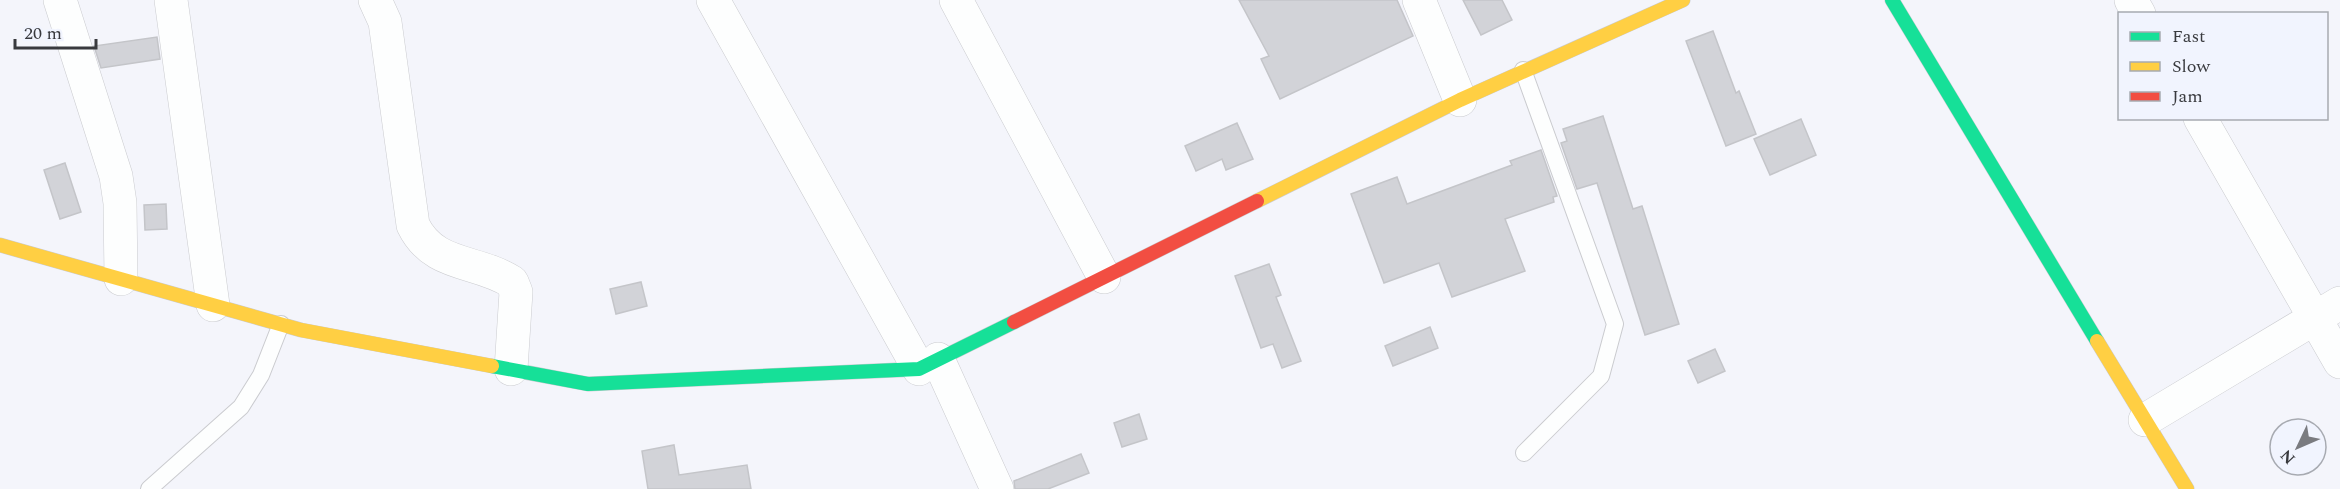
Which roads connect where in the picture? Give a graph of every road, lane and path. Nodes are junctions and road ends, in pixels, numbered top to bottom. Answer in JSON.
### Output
{"nodes":[{"id":1,"x":60,"y":0,"type":"edge"},
{"id":2,"x":171,"y":0,"type":"edge"},
{"id":3,"x":375,"y":0,"type":"edge"},
{"id":4,"x":713,"y":0,"type":"edge"},
{"id":5,"x":956,"y":0,"type":"edge"},
{"id":6,"x":1419,"y":0,"type":"edge"},
{"id":7,"x":1683,"y":0,"type":"edge"},
{"id":8,"x":1892,"y":0,"type":"edge"},
{"id":9,"x":1523,"y":70,"type":"junction"},
{"id":10,"x":1460,"y":100,"type":"junction"},
{"id":11,"x":2201,"y":120,"type":"edge"},
{"id":12,"x":0,"y":245,"type":"edge"},
{"id":13,"x":1104,"y":277,"type":"junction"},
{"id":14,"x":121,"y":279,"type":"junction"},
{"id":15,"x":213,"y":305,"type":"junction"},
{"id":16,"x":2327,"y":311,"type":"edge"},
{"id":17,"x":281,"y":324,"type":"junction"},
{"id":18,"x":2340,"y":362,"type":"edge"},
{"id":19,"x":929,"y":364,"type":"junction"},
{"id":20,"x":511,"y":369,"type":"junction"},
{"id":21,"x":2145,"y":420,"type":"junction"},
{"id":22,"x":1524,"y":453,"type":"dead end"},
{"id":23,"x":149,"y":489,"type":"edge"},
{"id":24,"x":997,"y":489,"type":"edge"},
{"id":25,"x":2187,"y":489,"type":"edge"}],
"edges":[{"from":1,"to":14,"type":"street"},
{"from":2,"to":15,"type":"street"},
{"from":3,"to":20,"type":"street"},
{"from":4,"to":19,"type":"street"},
{"from":5,"to":13,"type":"street"},
{"from":6,"to":10,"type":"street"},
{"from":7,"to":9,"type":"street"},
{"from":8,"to":21,"type":"street"},
{"from":9,"to":10,"type":"street"},
{"from":9,"to":22,"type":"lane"},
{"from":10,"to":13,"type":"street"},
{"from":11,"to":16,"type":"street"},
{"from":12,"to":14,"type":"street"},
{"from":13,"to":19,"type":"street"},
{"from":14,"to":15,"type":"street"},
{"from":15,"to":17,"type":"street"},
{"from":16,"to":18,"type":"street"},
{"from":16,"to":21,"type":"street"},
{"from":17,"to":20,"type":"street"},
{"from":17,"to":23,"type":"lane"},
{"from":19,"to":20,"type":"street"},
{"from":19,"to":24,"type":"street"},
{"from":21,"to":25,"type":"street"}]}
